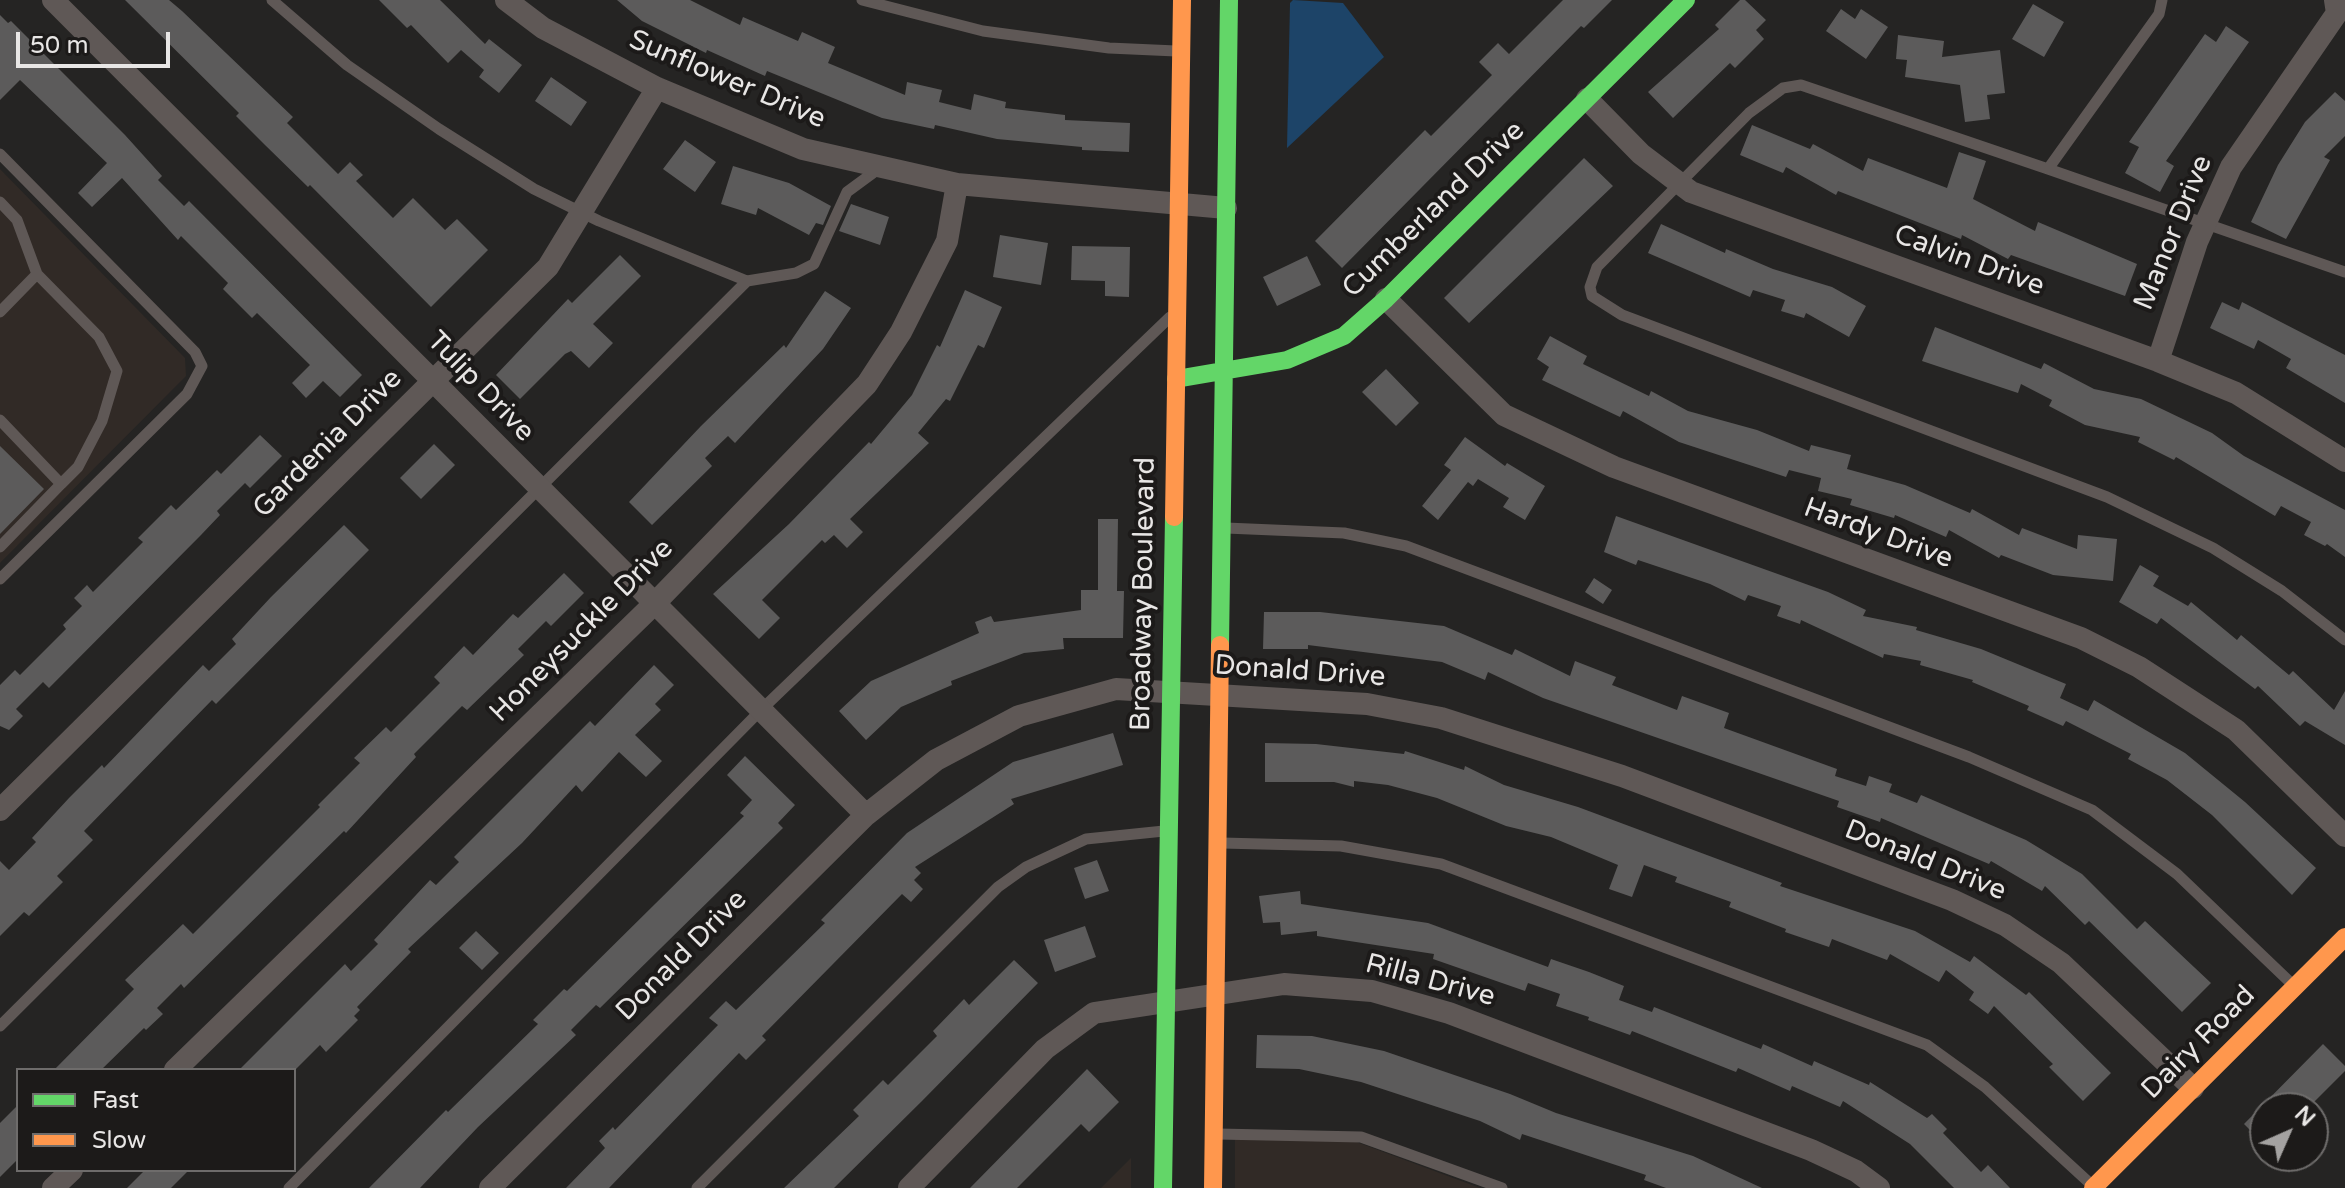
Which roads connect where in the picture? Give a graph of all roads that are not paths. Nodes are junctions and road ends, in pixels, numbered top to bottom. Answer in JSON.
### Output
{"nodes":[{"id":1,"x":53,"y":0,"type":"edge"},
{"id":2,"x":272,"y":0,"type":"edge"},
{"id":3,"x":506,"y":0,"type":"edge"},
{"id":4,"x":862,"y":0,"type":"edge"},
{"id":5,"x":1182,"y":0,"type":"edge"},
{"id":6,"x":1229,"y":0,"type":"edge"},
{"id":7,"x":1686,"y":0,"type":"edge"},
{"id":8,"x":2162,"y":0,"type":"edge"},
{"id":9,"x":2336,"y":7,"type":"edge"},
{"id":10,"x":1181,"y":52,"type":"junction"},
{"id":11,"x":657,"y":88,"type":"junction"},
{"id":12,"x":1587,"y":99,"type":"junction"},
{"id":13,"x":0,"y":154,"type":"edge"},
{"id":14,"x":881,"y":167,"type":"junction"},
{"id":15,"x":2048,"y":169,"type":"junction"},
{"id":16,"x":1679,"y":183,"type":"junction"},
{"id":17,"x":957,"y":184,"type":"junction"},
{"id":18,"x":0,"y":202,"type":"edge"},
{"id":19,"x":1179,"y":203,"type":"junction"},
{"id":20,"x":1226,"y":208,"type":"junction"},
{"id":21,"x":583,"y":213,"type":"junction"},
{"id":22,"x":2205,"y":224,"type":"junction"},
{"id":23,"x":2345,"y":272,"type":"edge"},
{"id":24,"x":37,"y":274,"type":"junction"},
{"id":25,"x":747,"y":281,"type":"junction"},
{"id":26,"x":1386,"y":299,"type":"junction"},
{"id":27,"x":1177,"y":310,"type":"junction"},
{"id":28,"x":0,"y":312,"type":"edge"},
{"id":29,"x":2158,"y":361,"type":"junction"},
{"id":30,"x":1224,"y":369,"type":"junction"},
{"id":31,"x":1176,"y":379,"type":"junction"},
{"id":32,"x":434,"y":382,"type":"junction"},
{"id":33,"x":0,"y":420,"type":"edge"},
{"id":34,"x":2345,"y":461,"type":"edge"},
{"id":35,"x":61,"y":484,"type":"junction"},
{"id":36,"x":537,"y":487,"type":"junction"},
{"id":37,"x":1222,"y":527,"type":"junction"},
{"id":38,"x":0,"y":547,"type":"edge"},
{"id":39,"x":0,"y":579,"type":"edge"},
{"id":40,"x":655,"y":603,"type":"junction"},
{"id":41,"x":2345,"y":640,"type":"edge"},
{"id":42,"x":1171,"y":693,"type":"junction"},
{"id":43,"x":1219,"y":697,"type":"junction"},
{"id":44,"x":761,"y":710,"type":"junction"},
{"id":45,"x":0,"y":810,"type":"edge"},
{"id":46,"x":866,"y":815,"type":"junction"},
{"id":47,"x":1169,"y":831,"type":"junction"},
{"id":48,"x":2345,"y":836,"type":"edge"},
{"id":49,"x":1217,"y":843,"type":"junction"},
{"id":50,"x":2345,"y":937,"type":"edge"},
{"id":51,"x":2295,"y":987,"type":"junction"},
{"id":52,"x":1215,"y":992,"type":"junction"},
{"id":53,"x":1166,"y":1001,"type":"junction"},
{"id":54,"x":0,"y":1026,"type":"edge"},
{"id":55,"x":177,"y":1068,"type":"edge"},
{"id":56,"x":2193,"y":1088,"type":"junction"},
{"id":57,"x":1213,"y":1134,"type":"junction"},
{"id":58,"x":70,"y":1172,"type":"edge"},
{"id":59,"x":2093,"y":1187,"type":"edge"},
{"id":60,"x":53,"y":1188,"type":"edge"},
{"id":61,"x":289,"y":1188,"type":"edge"},
{"id":62,"x":490,"y":1188,"type":"edge"},
{"id":63,"x":697,"y":1188,"type":"edge"},
{"id":64,"x":909,"y":1188,"type":"edge"},
{"id":65,"x":1163,"y":1188,"type":"edge"},
{"id":66,"x":1213,"y":1188,"type":"edge"},
{"id":67,"x":1502,"y":1188,"type":"edge"},
{"id":68,"x":1879,"y":1188,"type":"edge"}],
"edges":[{"from":1,"to":32,"type":"street","name":"Tulip Drive"},
{"from":2,"to":21,"type":"lane"},
{"from":3,"to":11,"type":"street","name":"Sunflower Drive"},
{"from":4,"to":10,"type":"lane"},
{"from":5,"to":10,"type":"main road","name":"Broadway Boulevard"},
{"from":6,"to":20,"type":"main road"},
{"from":7,"to":12,"type":"main road","name":"Cumberland Drive"},
{"from":8,"to":15,"type":"lane"},
{"from":9,"to":22,"type":"street","name":"Manor Drive"},
{"from":10,"to":19,"type":"main road","name":"Broadway Boulevard"},
{"from":11,"to":14,"type":"street","name":"Sunflower Drive"},
{"from":11,"to":21,"type":"street","name":"Gardenia Drive"},
{"from":12,"to":16,"type":"street","name":"Calvin Drive"},
{"from":12,"to":26,"type":"main road","name":"Cumberland Drive"},
{"from":13,"to":39,"type":"lane"},
{"from":14,"to":17,"type":"street","name":"Sunflower Drive"},
{"from":14,"to":25,"type":"lane"},
{"from":15,"to":16,"type":"lane"},
{"from":15,"to":22,"type":"lane"},
{"from":16,"to":29,"type":"street","name":"Calvin Drive"},
{"from":16,"to":41,"type":"lane"},
{"from":17,"to":19,"type":"street","name":"Sunflower Drive"},
{"from":17,"to":40,"type":"street","name":"Honeysuckle Drive"},
{"from":18,"to":24,"type":"lane"},
{"from":19,"to":20,"type":"street","name":"Sunflower Drive"},
{"from":19,"to":27,"type":"main road","name":"Broadway Boulevard"},
{"from":20,"to":30,"type":"main road"},
{"from":21,"to":25,"type":"lane"},
{"from":21,"to":32,"type":"street","name":"Gardenia Drive"},
{"from":22,"to":23,"type":"lane"},
{"from":22,"to":29,"type":"street","name":"Manor Drive"},
{"from":24,"to":28,"type":"lane"},
{"from":24,"to":35,"type":"lane"},
{"from":25,"to":36,"type":"lane"},
{"from":26,"to":30,"type":"main road","name":"Cumberland Drive"},
{"from":26,"to":48,"type":"street","name":"Hardy Drive"},
{"from":27,"to":31,"type":"main road","name":"Broadway Boulevard"},
{"from":27,"to":44,"type":"lane"},
{"from":29,"to":34,"type":"street","name":"Calvin Drive"},
{"from":30,"to":31,"type":"main road","name":"Cumberland Drive"},
{"from":30,"to":37,"type":"main road"},
{"from":31,"to":42,"type":"main road","name":"Broadway Boulevard"},
{"from":32,"to":36,"type":"street","name":"Tulip Drive"},
{"from":32,"to":45,"type":"street","name":"Gardenia Drive"},
{"from":33,"to":35,"type":"lane"},
{"from":35,"to":38,"type":"lane"},
{"from":36,"to":40,"type":"street","name":"Tulip Drive"},
{"from":36,"to":54,"type":"lane"},
{"from":37,"to":43,"type":"main road"},
{"from":37,"to":51,"type":"lane"},
{"from":40,"to":44,"type":"street","name":"Tulip Drive"},
{"from":40,"to":55,"type":"street","name":"Honeysuckle Drive"},
{"from":42,"to":43,"type":"street","name":"Donald Drive"},
{"from":42,"to":46,"type":"street","name":"Donald Drive"},
{"from":42,"to":47,"type":"main road","name":"Broadway Boulevard"},
{"from":43,"to":49,"type":"main road"},
{"from":43,"to":56,"type":"street","name":"Donald Drive"},
{"from":44,"to":46,"type":"street","name":"Tulip Drive"},
{"from":44,"to":61,"type":"lane"},
{"from":46,"to":62,"type":"street","name":"Donald Drive"},
{"from":47,"to":53,"type":"main road","name":"Broadway Boulevard"},
{"from":47,"to":63,"type":"lane"},
{"from":49,"to":52,"type":"main road"},
{"from":49,"to":59,"type":"lane"},
{"from":50,"to":51,"type":"main road","name":"Dairy Road"},
{"from":51,"to":56,"type":"main road","name":"Dairy Road"},
{"from":52,"to":53,"type":"street","name":"Rilla Drive"},
{"from":52,"to":57,"type":"main road"},
{"from":52,"to":68,"type":"street","name":"Rilla Drive"},
{"from":53,"to":64,"type":"street","name":"Rilla Drive"},
{"from":53,"to":65,"type":"main road","name":"Broadway Boulevard"},
{"from":56,"to":59,"type":"main road","name":"Dairy Road"},
{"from":57,"to":66,"type":"main road"},
{"from":57,"to":67,"type":"lane"},
{"from":58,"to":60,"type":"street"}]}
